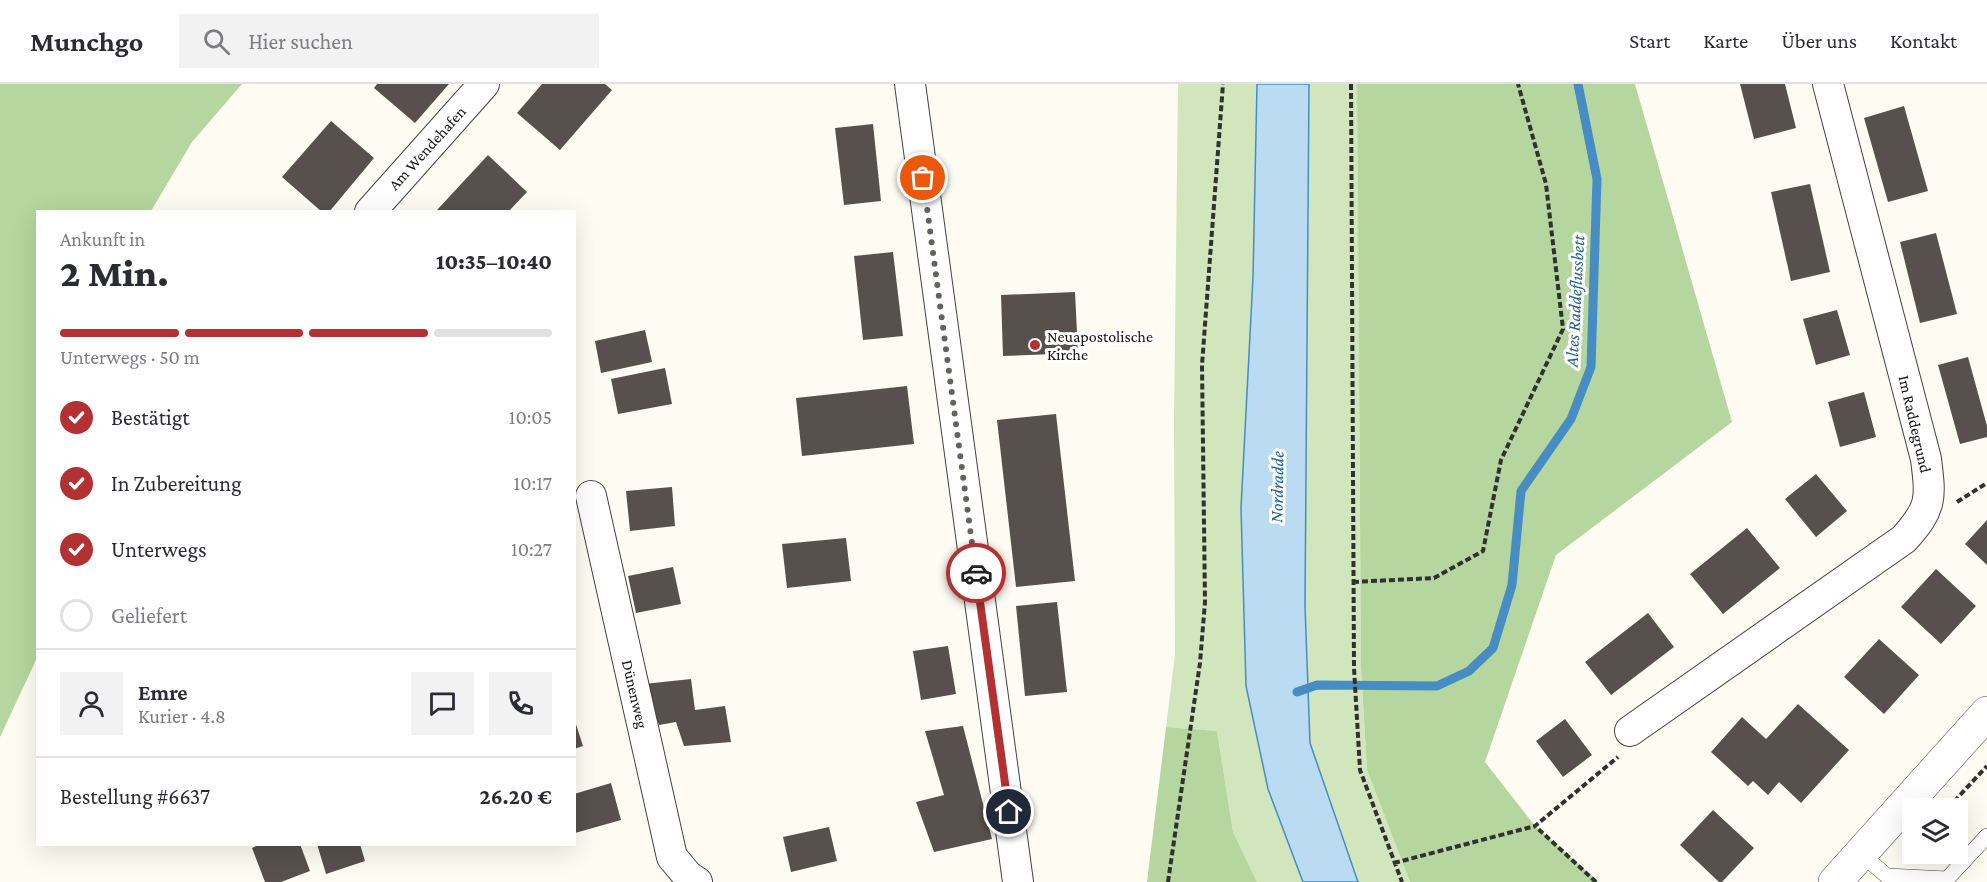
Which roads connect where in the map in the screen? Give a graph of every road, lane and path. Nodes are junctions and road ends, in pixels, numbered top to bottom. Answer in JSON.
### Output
{"nodes":[{"id":1,"x":484,"y":84,"type":"edge"},
{"id":2,"x":910,"y":84,"type":"edge"},
{"id":3,"x":1223,"y":84,"type":"edge"},
{"id":4,"x":1350,"y":84,"type":"edge"},
{"id":5,"x":1518,"y":84,"type":"edge"},
{"id":6,"x":1827,"y":84,"type":"edge"},
{"id":7,"x":372,"y":210,"type":"edge"},
{"id":8,"x":591,"y":496,"type":"dead end"},
{"id":9,"x":1353,"y":582,"type":"junction"},
{"id":10,"x":1987,"y":713,"type":"edge"},
{"id":11,"x":1630,"y":731,"type":"joint"},
{"id":12,"x":1987,"y":766,"type":"edge"},
{"id":13,"x":1957,"y":798,"type":"edge"},
{"id":14,"x":1535,"y":826,"type":"junction"},
{"id":15,"x":1987,"y":836,"type":"edge"},
{"id":16,"x":1394,"y":863,"type":"junction"},
{"id":17,"x":1845,"y":874,"type":"edge"},
{"id":18,"x":1948,"y":881,"type":"edge"},
{"id":19,"x":697,"y":882,"type":"edge"},
{"id":20,"x":1018,"y":882,"type":"edge"},
{"id":21,"x":1168,"y":882,"type":"edge"},
{"id":22,"x":1401,"y":882,"type":"edge"},
{"id":23,"x":1596,"y":882,"type":"edge"}],
"edges":[{"from":1,"to":7,"type":"street","name":"Am Wendehafen"},
{"from":2,"to":20,"type":"street"},
{"from":3,"to":21,"type":"path"},
{"from":4,"to":9,"type":"path"},
{"from":5,"to":9,"type":"path"},
{"from":6,"to":11,"type":"street","name":"Im Raddegrund"},
{"from":8,"to":19,"type":"street","name":"Dünenweg"},
{"from":9,"to":16,"type":"path"},
{"from":10,"to":17,"type":"street"},
{"from":11,"to":14,"type":"path"},
{"from":12,"to":13,"type":"path"},
{"from":14,"to":16,"type":"path"},
{"from":14,"to":23,"type":"path"},
{"from":15,"to":18,"type":"lane"},
{"from":16,"to":22,"type":"path"},
{"from":17,"to":18,"type":"lane"}]}
